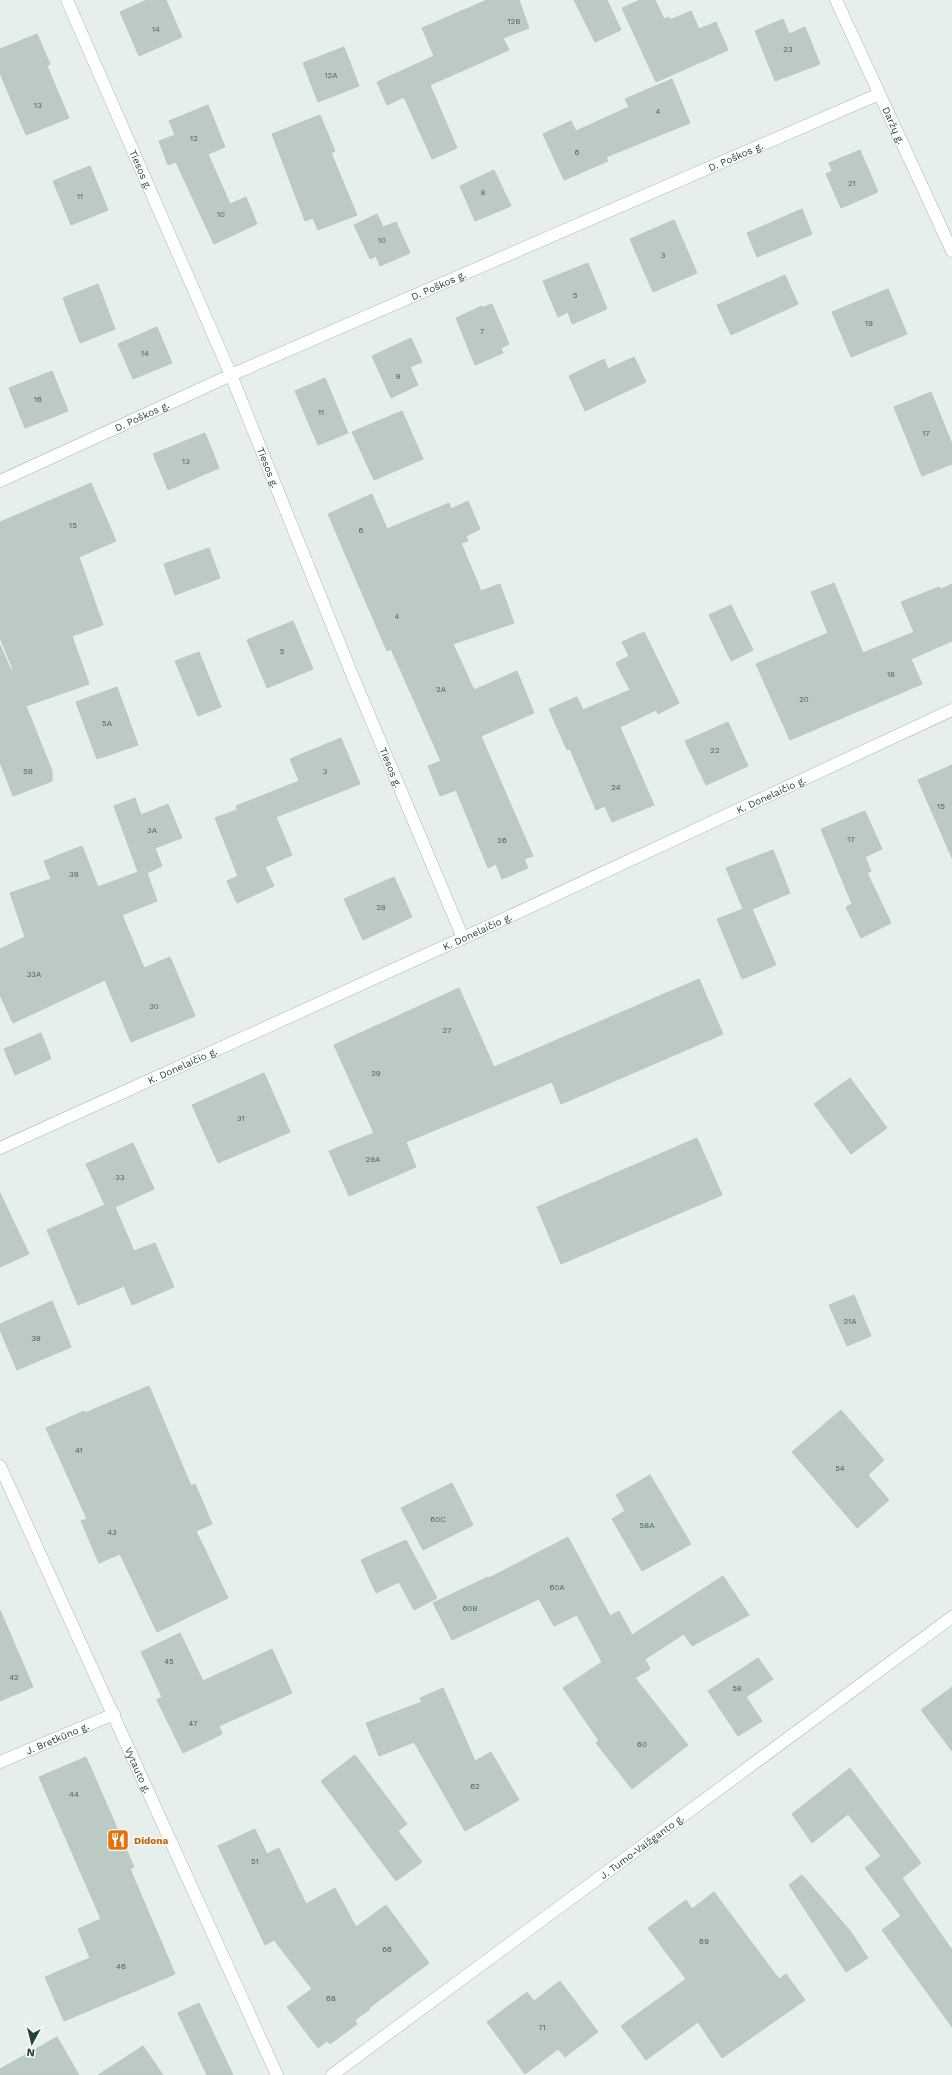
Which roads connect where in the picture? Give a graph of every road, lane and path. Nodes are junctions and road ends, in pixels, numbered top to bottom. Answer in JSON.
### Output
{"nodes":[{"id":1,"x":67,"y":0,"type":"edge"},
{"id":2,"x":836,"y":0,"type":"edge"},
{"id":3,"x":878,"y":94,"type":"junction"},
{"id":4,"x":952,"y":251,"type":"edge"},
{"id":5,"x":231,"y":375,"type":"junction"},
{"id":6,"x":0,"y":481,"type":"edge"},
{"id":7,"x":952,"y":710,"type":"edge"},
{"id":8,"x":463,"y":938,"type":"junction"},
{"id":9,"x":0,"y":1148,"type":"edge"},
{"id":10,"x":0,"y":1466,"type":"edge"},
{"id":11,"x":952,"y":1617,"type":"edge"},
{"id":12,"x":114,"y":1714,"type":"junction"},
{"id":13,"x":0,"y":1762,"type":"edge"},
{"id":14,"x":277,"y":2075,"type":"edge"},
{"id":15,"x":332,"y":2075,"type":"edge"}],
"edges":[{"from":1,"to":5,"type":"street","name":"Tiesos g."},
{"from":2,"to":3,"type":"street","name":"Daržų g."},
{"from":3,"to":4,"type":"street","name":"Daržų g."},
{"from":3,"to":5,"type":"street","name":"D. Poškos g."},
{"from":5,"to":6,"type":"street","name":"D. Poškos g."},
{"from":5,"to":8,"type":"street","name":"Tiesos g."},
{"from":7,"to":8,"type":"street","name":"K. Donelaičio g."},
{"from":8,"to":9,"type":"street","name":"K. Donelaičio g."},
{"from":10,"to":12,"type":"street","name":"Vytauto g."},
{"from":11,"to":15,"type":"street","name":"J. Tumo-Vaižganto g."},
{"from":12,"to":13,"type":"street","name":"J. Bretkūno g."},
{"from":12,"to":14,"type":"street","name":"Vytauto g."}]}
